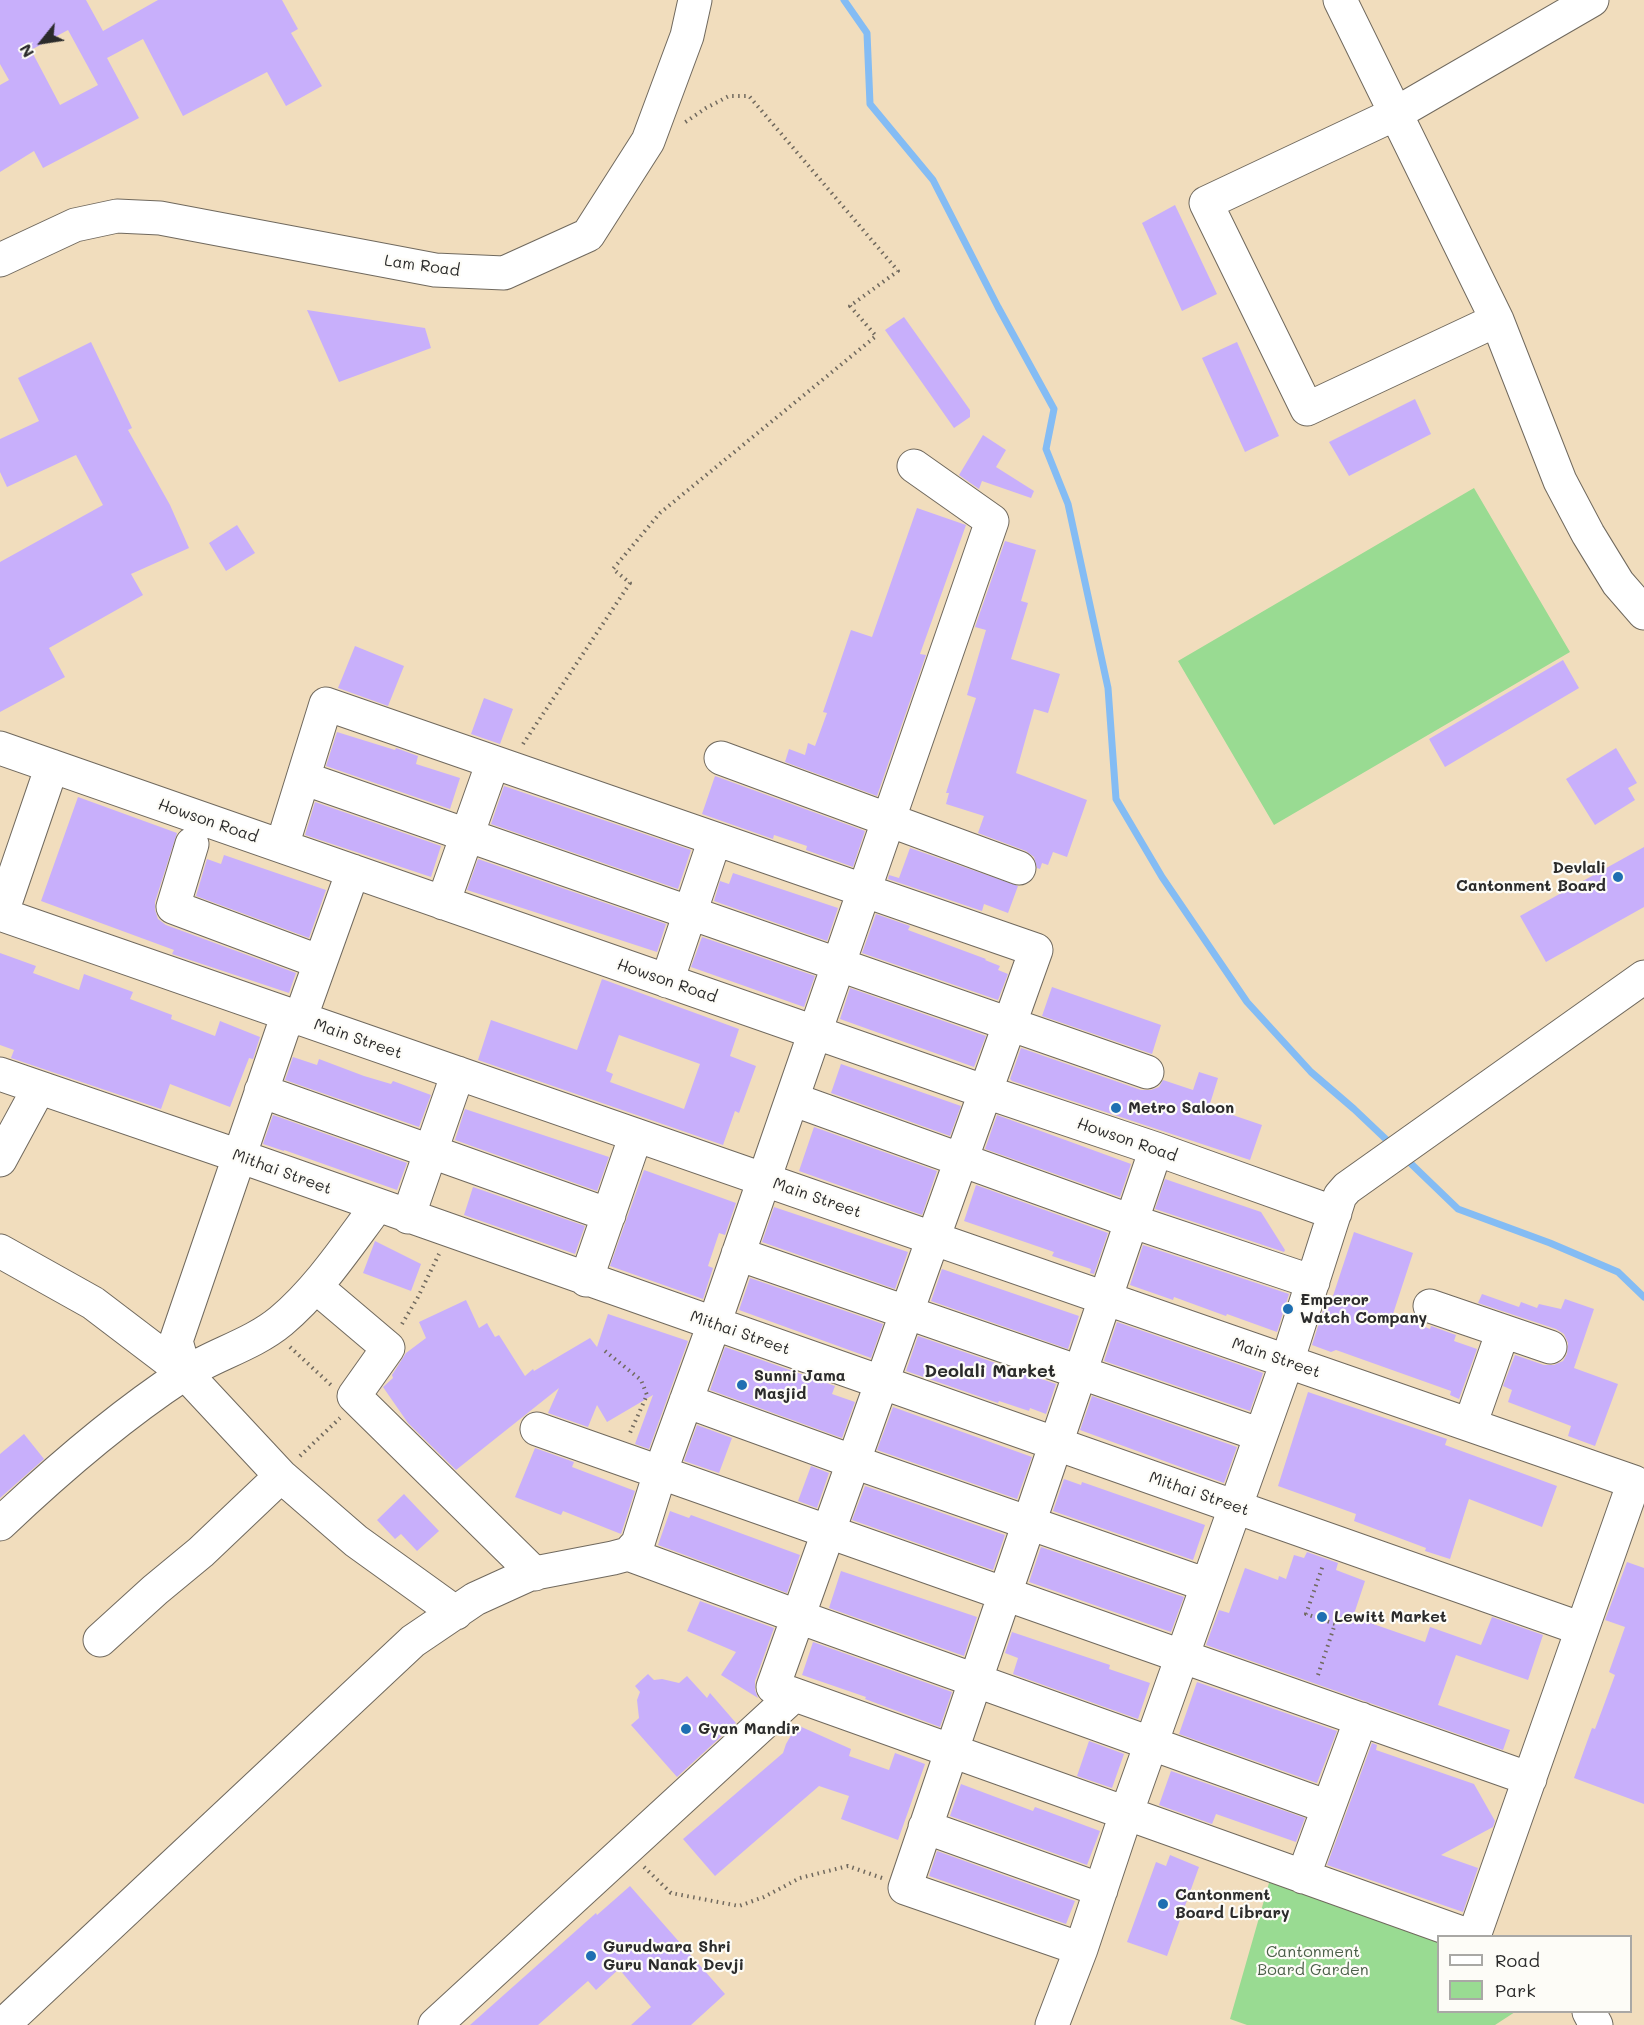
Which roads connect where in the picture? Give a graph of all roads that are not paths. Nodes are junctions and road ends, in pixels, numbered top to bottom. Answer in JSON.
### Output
{"nodes":[{"id":1,"x":695,"y":0,"type":"edge"},
{"id":2,"x":1340,"y":0,"type":"edge"},
{"id":3,"x":1592,"y":0,"type":"edge"},
{"id":4,"x":1395,"y":114,"type":"junction"},
{"id":5,"x":0,"y":260,"type":"edge"},
{"id":6,"x":1497,"y":320,"type":"junction"},
{"id":7,"x":914,"y":466,"type":"dead end"},
{"id":8,"x":1644,"y":613,"type":"edge"},
{"id":9,"x":0,"y":748,"type":"edge"},
{"id":10,"x":721,"y":758,"type":"dead end"},
{"id":11,"x":500,"y":764,"type":"junction"},
{"id":12,"x":52,"y":766,"type":"junction"},
{"id":13,"x":303,"y":778,"type":"junction"},
{"id":14,"x":888,"y":821,"type":"junction"},
{"id":15,"x":467,"y":835,"type":"junction"},
{"id":16,"x":715,"y":839,"type":"junction"},
{"id":17,"x":192,"y":844,"type":"dead end"},
{"id":18,"x":282,"y":846,"type":"junction"},
{"id":19,"x":1019,"y":868,"type":"dead end"},
{"id":20,"x":353,"y":871,"type":"junction"},
{"id":21,"x":864,"y":890,"type":"junction"},
{"id":22,"x":443,"y":903,"type":"junction"},
{"id":23,"x":690,"y":913,"type":"junction"},
{"id":24,"x":0,"y":915,"type":"edge"},
{"id":25,"x":320,"y":962,"type":"junction"},
{"id":26,"x":837,"y":964,"type":"junction"},
{"id":27,"x":1644,"y":977,"type":"edge"},
{"id":28,"x":667,"y":981,"type":"junction"},
{"id":29,"x":294,"y":1016,"type":"junction"},
{"id":30,"x":1010,"y":1024,"type":"junction"},
{"id":31,"x":815,"y":1032,"type":"junction"},
{"id":32,"x":1147,"y":1072,"type":"dead end"},
{"id":33,"x":458,"y":1073,"type":"junction"},
{"id":34,"x":0,"y":1074,"type":"edge"},
{"id":35,"x":39,"y":1088,"type":"junction"},
{"id":36,"x":261,"y":1091,"type":"junction"},
{"id":37,"x":986,"y":1092,"type":"junction"},
{"id":38,"x":792,"y":1099,"type":"junction"},
{"id":39,"x":636,"y":1135,"type":"junction"},
{"id":40,"x":1156,"y":1149,"type":"junction"},
{"id":41,"x":430,"y":1152,"type":"junction"},
{"id":42,"x":239,"y":1156,"type":"junction"},
{"id":43,"x":0,"y":1160,"type":"edge"},
{"id":44,"x":961,"y":1161,"type":"junction"},
{"id":45,"x":763,"y":1179,"type":"junction"},
{"id":46,"x":1341,"y":1201,"type":"junction"},
{"id":47,"x":377,"y":1206,"type":"junction"},
{"id":48,"x":609,"y":1215,"type":"junction"},
{"id":49,"x":408,"y":1217,"type":"junction"},
{"id":50,"x":1131,"y":1221,"type":"junction"},
{"id":51,"x":933,"y":1239,"type":"junction"},
{"id":52,"x":0,"y":1251,"type":"edge"},
{"id":53,"x":738,"y":1254,"type":"junction"},
{"id":54,"x":586,"y":1280,"type":"junction"},
{"id":55,"x":1313,"y":1282,"type":"junction"},
{"id":56,"x":316,"y":1287,"type":"junction"},
{"id":57,"x":1106,"y":1298,"type":"junction"},
{"id":58,"x":1430,"y":1306,"type":"dead end"},
{"id":59,"x":907,"y":1313,"type":"junction"},
{"id":60,"x":714,"y":1324,"type":"junction"},
{"id":61,"x":1503,"y":1331,"type":"junction"},
{"id":62,"x":1550,"y":1347,"type":"dead end"},
{"id":63,"x":1287,"y":1362,"type":"junction"},
{"id":64,"x":1080,"y":1372,"type":"junction"},
{"id":65,"x":185,"y":1373,"type":"junction"},
{"id":66,"x":882,"y":1383,"type":"junction"},
{"id":67,"x":686,"y":1401,"type":"junction"},
{"id":68,"x":1470,"y":1425,"type":"junction"},
{"id":69,"x":537,"y":1430,"type":"dead end"},
{"id":70,"x":1261,"y":1435,"type":"junction"},
{"id":71,"x":1056,"y":1444,"type":"junction"},
{"id":72,"x":854,"y":1462,"type":"junction"},
{"id":73,"x":287,"y":1470,"type":"junction"},
{"id":74,"x":660,"y":1473,"type":"junction"},
{"id":75,"x":1235,"y":1507,"type":"junction"},
{"id":76,"x":1029,"y":1523,"type":"junction"},
{"id":77,"x":0,"y":1524,"type":"edge"},
{"id":78,"x":829,"y":1532,"type":"junction"},
{"id":79,"x":628,"y":1554,"type":"junction"},
{"id":80,"x":535,"y":1574,"type":"junction"},
{"id":81,"x":1207,"y":1585,"type":"junction"},
{"id":82,"x":1005,"y":1594,"type":"junction"},
{"id":83,"x":456,"y":1613,"type":"junction"},
{"id":84,"x":799,"y":1617,"type":"junction"},
{"id":85,"x":1582,"y":1629,"type":"junction"},
{"id":86,"x":100,"y":1640,"type":"dead end"},
{"id":87,"x":1183,"y":1657,"type":"junction"},
{"id":88,"x":976,"y":1679,"type":"junction"},
{"id":89,"x":794,"y":1695,"type":"junction"},
{"id":90,"x":1361,"y":1719,"type":"junction"},
{"id":91,"x":1152,"y":1744,"type":"junction"},
{"id":92,"x":951,"y":1751,"type":"junction"},
{"id":93,"x":1530,"y":1779,"type":"junction"},
{"id":94,"x":1328,"y":1807,"type":"junction"},
{"id":95,"x":1126,"y":1814,"type":"junction"},
{"id":96,"x":926,"y":1827,"type":"junction"},
{"id":97,"x":1302,"y":1877,"type":"junction"},
{"id":98,"x":1101,"y":1890,"type":"junction"},
{"id":99,"x":1469,"y":1935,"type":"edge"},
{"id":100,"x":1472,"y":1935,"type":"edge"},
{"id":101,"x":1081,"y":1949,"type":"junction"},
{"id":102,"x":5,"y":2020,"type":"edge"},
{"id":103,"x":435,"y":2025,"type":"edge"},
{"id":104,"x":1052,"y":2025,"type":"edge"}],
"edges":[{"from":1,"to":5,"type":"street","name":"Lam Road"},
{"from":2,"to":4,"type":"street"},
{"from":3,"to":4,"type":"street"},
{"from":4,"to":6,"type":"street"},
{"from":4,"to":6,"type":"street"},
{"from":6,"to":8,"type":"street"},
{"from":7,"to":14,"type":"street"},
{"from":9,"to":12,"type":"street","name":"Howson Road"},
{"from":10,"to":14,"type":"street"},
{"from":11,"to":13,"type":"street"},
{"from":11,"to":15,"type":"street"},
{"from":11,"to":16,"type":"street"},
{"from":12,"to":18,"type":"street","name":"Howson Road"},
{"from":12,"to":24,"type":"street"},
{"from":13,"to":15,"type":"street"},
{"from":13,"to":18,"type":"street"},
{"from":14,"to":19,"type":"street"},
{"from":14,"to":21,"type":"street"},
{"from":15,"to":22,"type":"street"},
{"from":15,"to":23,"type":"street"},
{"from":16,"to":21,"type":"street"},
{"from":16,"to":23,"type":"street"},
{"from":17,"to":25,"type":"street"},
{"from":18,"to":20,"type":"street","name":"Howson Road"},
{"from":20,"to":22,"type":"street","name":"Howson Road"},
{"from":20,"to":25,"type":"street"},
{"from":21,"to":26,"type":"street"},
{"from":21,"to":30,"type":"street"},
{"from":22,"to":28,"type":"street","name":"Howson Road"},
{"from":23,"to":26,"type":"street"},
{"from":23,"to":28,"type":"street"},
{"from":24,"to":29,"type":"street","name":"Main Street"},
{"from":25,"to":29,"type":"street"},
{"from":26,"to":30,"type":"street"},
{"from":26,"to":31,"type":"street"},
{"from":27,"to":46,"type":"street"},
{"from":28,"to":31,"type":"street","name":"Howson Road"},
{"from":29,"to":33,"type":"street","name":"Main Street"},
{"from":29,"to":36,"type":"street"},
{"from":30,"to":32,"type":"street"},
{"from":30,"to":37,"type":"street"},
{"from":31,"to":37,"type":"street","name":"Howson Road"},
{"from":31,"to":38,"type":"street"},
{"from":33,"to":39,"type":"street","name":"Main Street"},
{"from":33,"to":41,"type":"street"},
{"from":34,"to":35,"type":"street","name":"Mithai Street"},
{"from":35,"to":42,"type":"street","name":"Mithai Street"},
{"from":35,"to":43,"type":"street"},
{"from":36,"to":41,"type":"street"},
{"from":36,"to":42,"type":"street"},
{"from":37,"to":40,"type":"street","name":"Howson Road"},
{"from":37,"to":44,"type":"street"},
{"from":38,"to":44,"type":"street"},
{"from":38,"to":45,"type":"street"},
{"from":39,"to":45,"type":"street","name":"Main Street"},
{"from":39,"to":48,"type":"street"},
{"from":40,"to":46,"type":"street","name":"Howson Road"},
{"from":40,"to":50,"type":"street"},
{"from":41,"to":48,"type":"street"},
{"from":41,"to":49,"type":"street"},
{"from":42,"to":47,"type":"street","name":"Mithai Street"},
{"from":42,"to":65,"type":"street"},
{"from":44,"to":50,"type":"street"},
{"from":44,"to":51,"type":"street"},
{"from":45,"to":51,"type":"street","name":"Main Street"},
{"from":45,"to":53,"type":"street"},
{"from":46,"to":55,"type":"street"},
{"from":47,"to":49,"type":"street","name":"Mithai Street"},
{"from":47,"to":56,"type":"street"},
{"from":48,"to":54,"type":"street"},
{"from":49,"to":54,"type":"street","name":"Mithai Street"},
{"from":50,"to":55,"type":"street"},
{"from":50,"to":57,"type":"street"},
{"from":51,"to":57,"type":"street","name":"Main Street"},
{"from":51,"to":59,"type":"street"},
{"from":52,"to":65,"type":"street"},
{"from":53,"to":59,"type":"street"},
{"from":53,"to":60,"type":"street"},
{"from":54,"to":60,"type":"street","name":"Mithai Street"},
{"from":55,"to":63,"type":"street"},
{"from":56,"to":65,"type":"street"},
{"from":56,"to":80,"type":"street"},
{"from":57,"to":63,"type":"street","name":"Main Street"},
{"from":57,"to":64,"type":"street"},
{"from":58,"to":61,"type":"street"},
{"from":59,"to":64,"type":"street"},
{"from":59,"to":66,"type":"street"},
{"from":60,"to":66,"type":"street","name":"Mithai Street"},
{"from":60,"to":67,"type":"street"},
{"from":61,"to":62,"type":"street"},
{"from":61,"to":68,"type":"street"},
{"from":63,"to":68,"type":"street","name":"Main Street"},
{"from":63,"to":70,"type":"street"},
{"from":64,"to":70,"type":"street"},
{"from":64,"to":71,"type":"street"},
{"from":65,"to":73,"type":"street"},
{"from":65,"to":77,"type":"street"},
{"from":66,"to":71,"type":"street","name":"Mithai Street"},
{"from":66,"to":72,"type":"street"},
{"from":67,"to":72,"type":"street"},
{"from":67,"to":74,"type":"street"},
{"from":68,"to":85,"type":"street","name":"Main Street"},
{"from":69,"to":74,"type":"street"},
{"from":70,"to":75,"type":"street"},
{"from":71,"to":75,"type":"street","name":"Mithai Street"},
{"from":71,"to":76,"type":"street"},
{"from":72,"to":76,"type":"street"},
{"from":72,"to":78,"type":"street"},
{"from":73,"to":83,"type":"street"},
{"from":73,"to":86,"type":"street"},
{"from":74,"to":78,"type":"street"},
{"from":74,"to":79,"type":"street"},
{"from":75,"to":81,"type":"street"},
{"from":75,"to":85,"type":"street","name":"Mithai Street"},
{"from":76,"to":81,"type":"street"},
{"from":76,"to":82,"type":"street"},
{"from":78,"to":82,"type":"street"},
{"from":78,"to":84,"type":"street"},
{"from":79,"to":80,"type":"street"},
{"from":79,"to":84,"type":"street"},
{"from":80,"to":83,"type":"street"},
{"from":81,"to":87,"type":"street"},
{"from":82,"to":87,"type":"street"},
{"from":82,"to":88,"type":"street"},
{"from":83,"to":102,"type":"street"},
{"from":84,"to":88,"type":"street"},
{"from":84,"to":89,"type":"street"},
{"from":85,"to":93,"type":"street"},
{"from":87,"to":90,"type":"street"},
{"from":87,"to":91,"type":"street"},
{"from":88,"to":91,"type":"street"},
{"from":88,"to":92,"type":"street"},
{"from":89,"to":92,"type":"street"},
{"from":89,"to":103,"type":"street"},
{"from":90,"to":93,"type":"street"},
{"from":90,"to":94,"type":"street"},
{"from":91,"to":94,"type":"street"},
{"from":91,"to":95,"type":"street"},
{"from":92,"to":95,"type":"street"},
{"from":92,"to":96,"type":"street"},
{"from":93,"to":100,"type":"street"},
{"from":94,"to":97,"type":"street"},
{"from":95,"to":97,"type":"street"},
{"from":95,"to":98,"type":"street"},
{"from":96,"to":98,"type":"street"},
{"from":96,"to":101,"type":"street"},
{"from":97,"to":99,"type":"street"},
{"from":98,"to":101,"type":"street"},
{"from":101,"to":104,"type":"street"}]}
